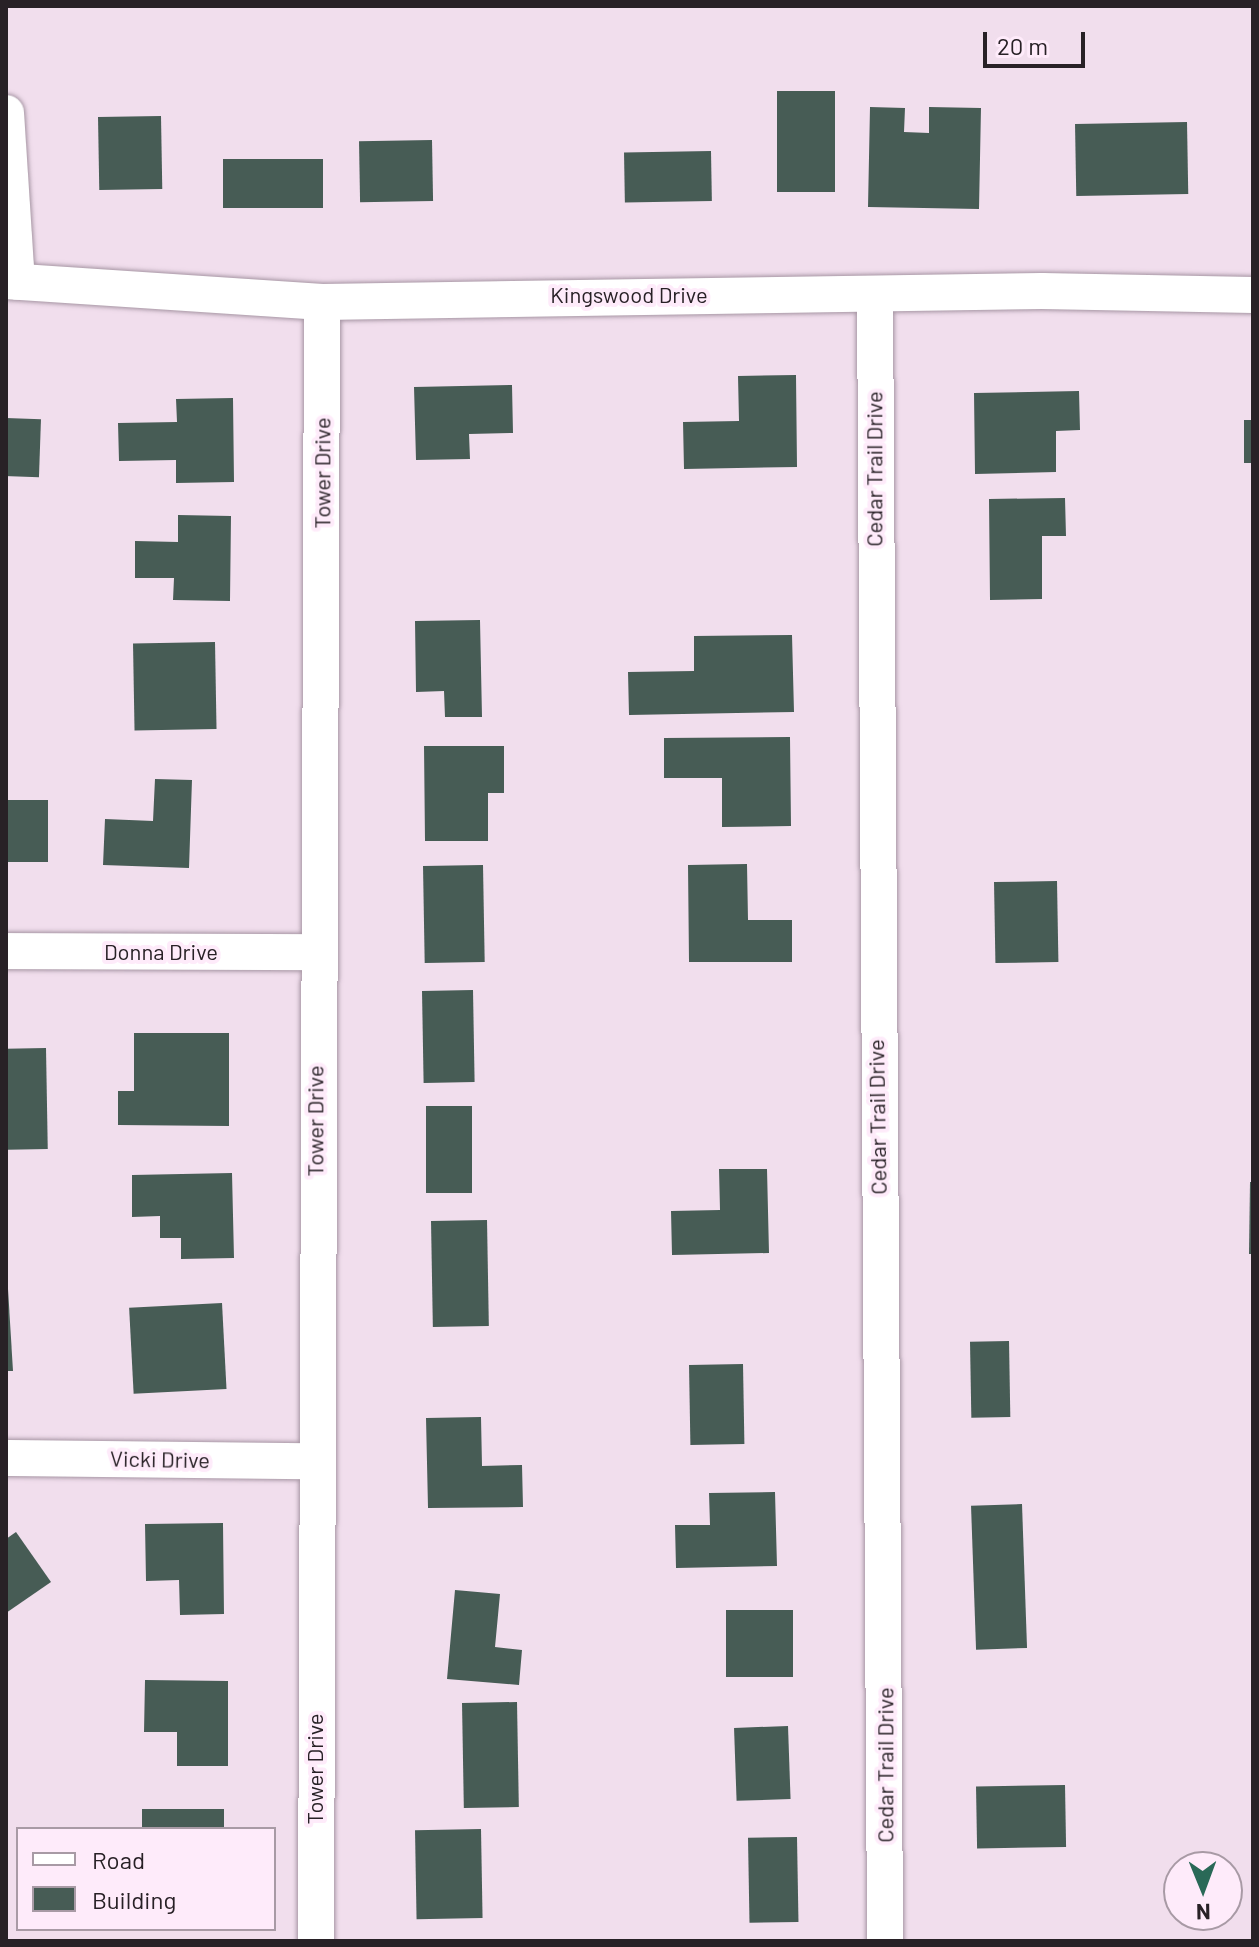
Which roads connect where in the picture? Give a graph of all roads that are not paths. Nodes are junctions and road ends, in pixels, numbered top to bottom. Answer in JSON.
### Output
{"nodes":[{"id":1,"x":6,"y":113,"type":"edge"},
{"id":2,"x":12,"y":282,"type":"edge"},
{"id":3,"x":875,"y":294,"type":"junction"},
{"id":4,"x":1253,"y":295,"type":"edge"},
{"id":5,"x":322,"y":302,"type":"junction"},
{"id":6,"x":6,"y":951,"type":"edge"},
{"id":7,"x":315,"y":952,"type":"junction"},
{"id":8,"x":6,"y":1458,"type":"edge"},
{"id":9,"x":313,"y":1461,"type":"junction"},
{"id":10,"x":316,"y":1941,"type":"edge"},
{"id":11,"x":885,"y":1941,"type":"edge"}],
"edges":[{"from":1,"to":2,"type":"street"},
{"from":2,"to":5,"type":"street","name":"Kingswood Drive"},
{"from":3,"to":4,"type":"street","name":"Kingswood Drive"},
{"from":3,"to":5,"type":"street","name":"Kingswood Drive"},
{"from":3,"to":11,"type":"street","name":"Cedar Trail Drive"},
{"from":5,"to":7,"type":"street","name":"Tower Drive"},
{"from":6,"to":7,"type":"street","name":"Donna Drive"},
{"from":7,"to":9,"type":"street","name":"Tower Drive"},
{"from":8,"to":9,"type":"street","name":"Vicki Drive"},
{"from":9,"to":10,"type":"street","name":"Tower Drive"}]}
